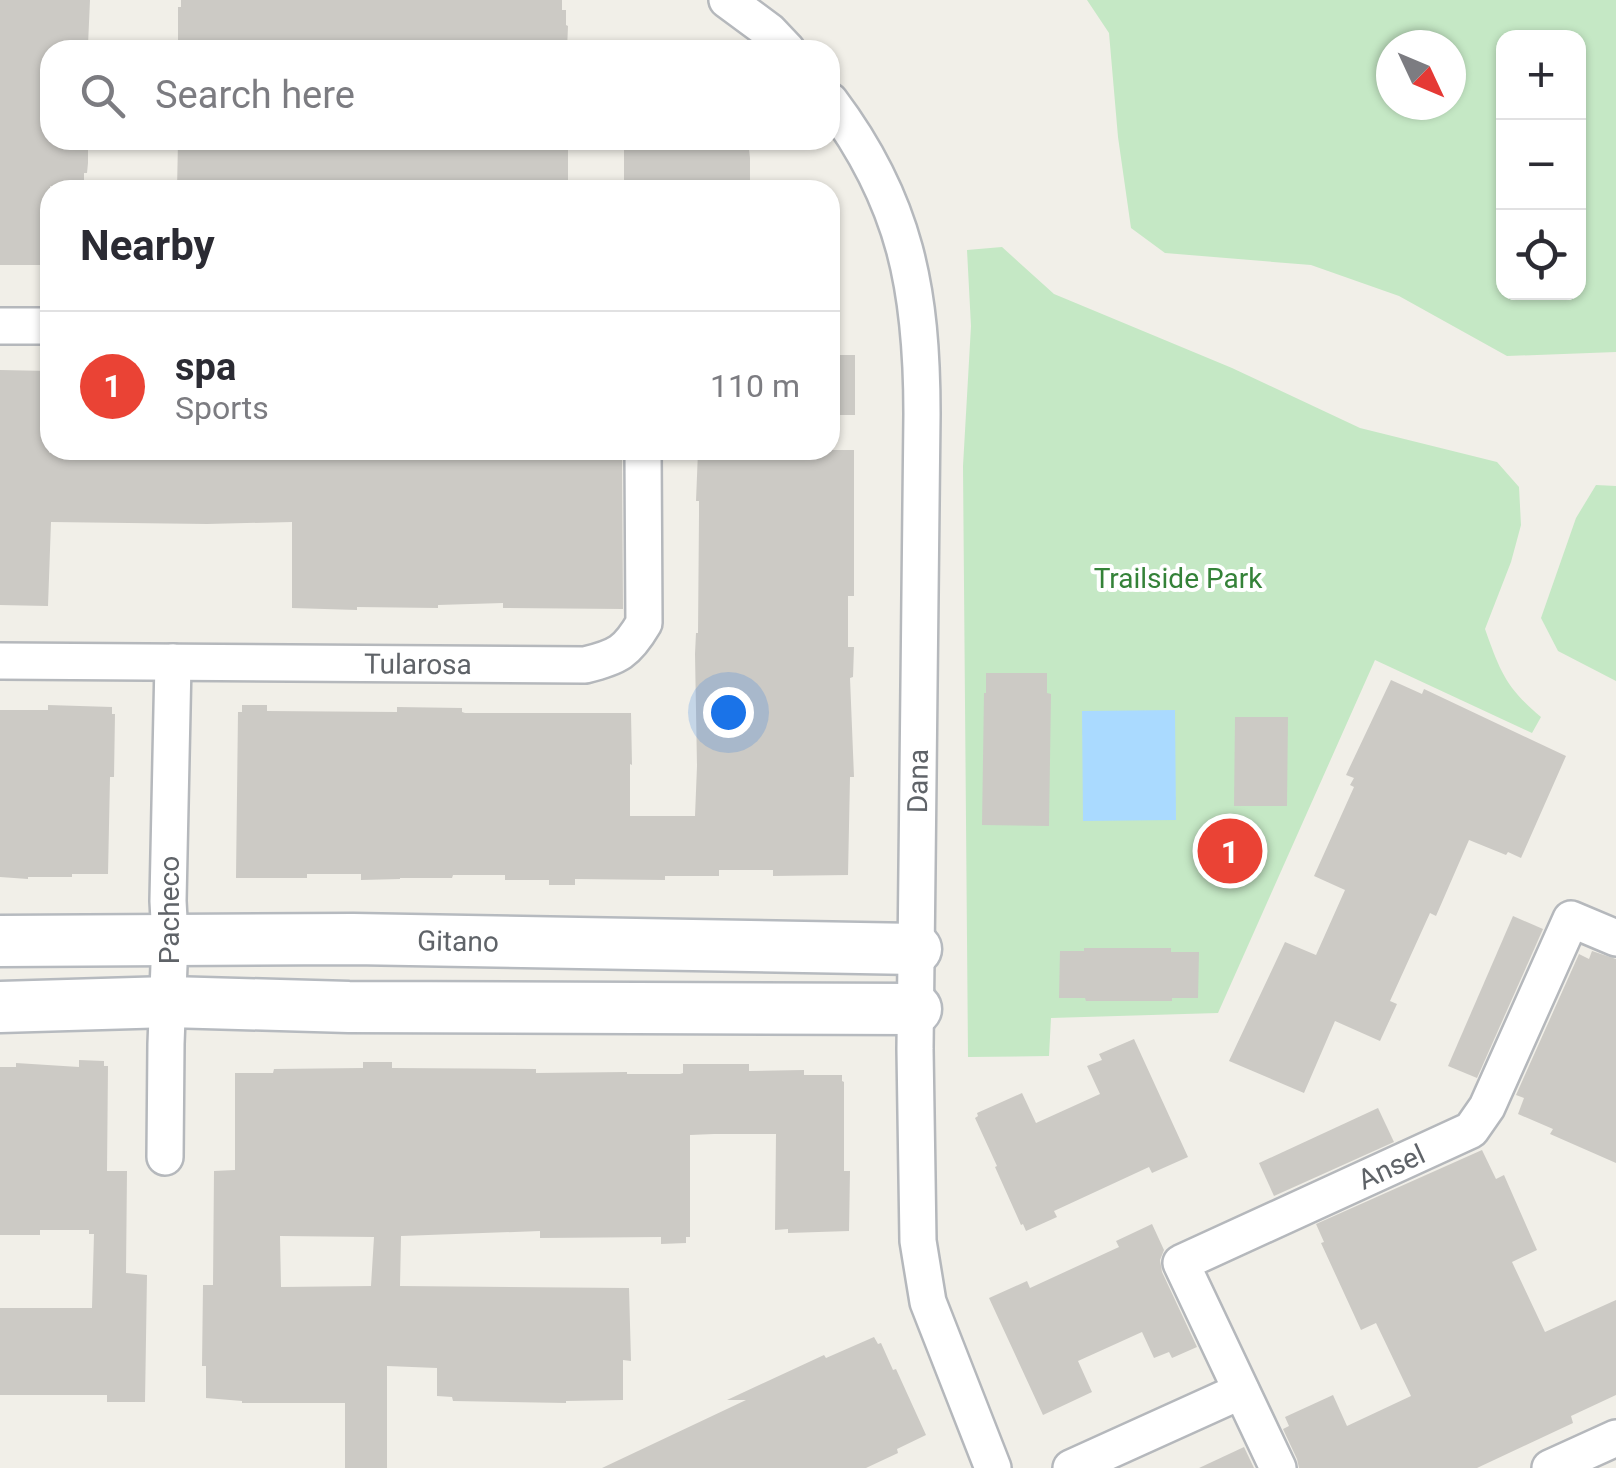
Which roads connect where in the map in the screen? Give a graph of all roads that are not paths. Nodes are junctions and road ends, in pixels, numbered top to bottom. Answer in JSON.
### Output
{"nodes":[{"id":1,"x":728,"y":0,"type":"edge"},
{"id":2,"x":778,"y":40,"type":"edge"},
{"id":3,"x":840,"y":116,"type":"edge"},
{"id":4,"x":0,"y":326,"type":"edge"},
{"id":5,"x":40,"y":326,"type":"edge"},
{"id":6,"x":644,"y":460,"type":"edge"},
{"id":7,"x":0,"y":661,"type":"edge"},
{"id":8,"x":172,"y":662,"type":"junction"},
{"id":9,"x":170,"y":938,"type":"junction"},
{"id":10,"x":1616,"y":938,"type":"edge"},
{"id":11,"x":0,"y":940,"type":"edge"},
{"id":12,"x":916,"y":948,"type":"junction"},
{"id":13,"x":169,"y":1002,"type":"junction"},
{"id":14,"x":0,"y":1007,"type":"edge"},
{"id":15,"x":916,"y":1009,"type":"junction"},
{"id":16,"x":166,"y":1157,"type":"dead end"},
{"id":17,"x":1241,"y":1392,"type":"junction"},
{"id":18,"x":1616,"y":1438,"type":"edge"},
{"id":19,"x":993,"y":1468,"type":"edge"},
{"id":20,"x":1071,"y":1468,"type":"edge"},
{"id":21,"x":1278,"y":1468,"type":"edge"},
{"id":22,"x":1550,"y":1468,"type":"edge"}],
"edges":[{"from":1,"to":2,"type":"street"},
{"from":3,"to":12,"type":"street","name":"Dana"},
{"from":4,"to":5,"type":"street"},
{"from":6,"to":8,"type":"street","name":"Tularosa"},
{"from":7,"to":8,"type":"street","name":"Tularosa"},
{"from":8,"to":9,"type":"street","name":"Pacheco"},
{"from":9,"to":11,"type":"street","name":"Gitano"},
{"from":9,"to":12,"type":"street","name":"Gitano"},
{"from":9,"to":13,"type":"street","name":"Pacheco"},
{"from":10,"to":17,"type":"street","name":"Ansel"},
{"from":12,"to":15,"type":"street","name":"Dana"},
{"from":13,"to":14,"type":"street"},
{"from":13,"to":15,"type":"street"},
{"from":13,"to":16,"type":"street","name":"Pacheco"},
{"from":15,"to":19,"type":"street","name":"Dana"},
{"from":17,"to":20,"type":"street"},
{"from":17,"to":21,"type":"street","name":"Ansel"},
{"from":18,"to":22,"type":"street"}]}
